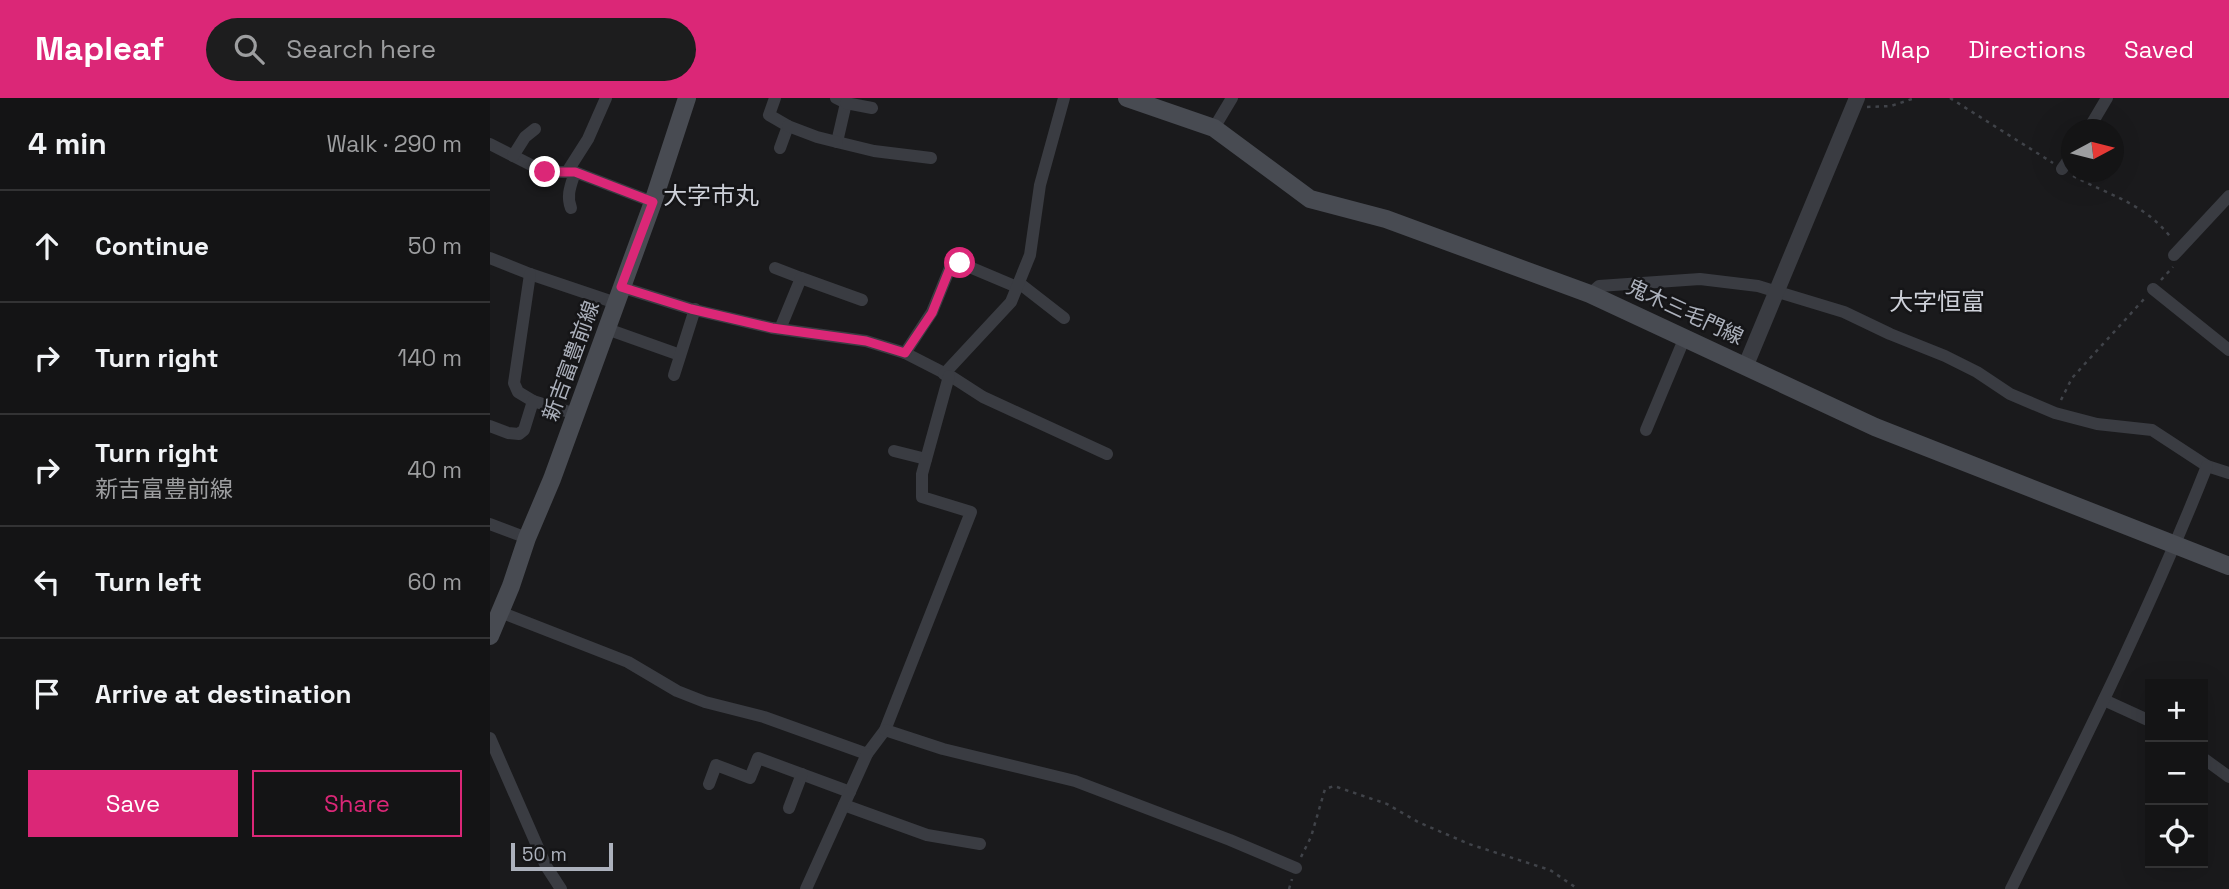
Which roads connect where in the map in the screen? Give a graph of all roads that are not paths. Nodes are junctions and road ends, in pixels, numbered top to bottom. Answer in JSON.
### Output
{"nodes":[{"id":1,"x":606,"y":98,"type":"edge"},
{"id":2,"x":687,"y":98,"type":"edge"},
{"id":3,"x":775,"y":98,"type":"edge"},
{"id":4,"x":1064,"y":98,"type":"edge"},
{"id":5,"x":1127,"y":98,"type":"edge"},
{"id":6,"x":1232,"y":98,"type":"edge"},
{"id":7,"x":2107,"y":98,"type":"edge"},
{"id":8,"x":841,"y":101,"type":"edge"},
{"id":9,"x":1855,"y":101,"type":"edge"},
{"id":10,"x":872,"y":108,"type":"dead end"},
{"id":11,"x":2095,"y":119,"type":"edge"},
{"id":12,"x":788,"y":126,"type":"junction"},
{"id":13,"x":1214,"y":128,"type":"junction"},
{"id":14,"x":535,"y":129,"type":"dead end"},
{"id":15,"x":837,"y":142,"type":"junction"},
{"id":16,"x":490,"y":144,"type":"edge"},
{"id":17,"x":780,"y":148,"type":"dead end"},
{"id":18,"x":513,"y":156,"type":"junction"},
{"id":19,"x":931,"y":158,"type":"dead end"},
{"id":20,"x":571,"y":172,"type":"junction"},
{"id":21,"x":2229,"y":196,"type":"edge"},
{"id":22,"x":653,"y":202,"type":"junction"},
{"id":23,"x":571,"y":208,"type":"dead end"},
{"id":24,"x":2174,"y":255,"type":"road end"},
{"id":25,"x":490,"y":258,"type":"edge"},
{"id":26,"x":775,"y":268,"type":"dead end"},
{"id":27,"x":530,"y":274,"type":"junction"},
{"id":28,"x":801,"y":278,"type":"junction"},
{"id":29,"x":1018,"y":285,"type":"junction"},
{"id":30,"x":2153,"y":289,"type":"road end"},
{"id":31,"x":1776,"y":292,"type":"junction"},
{"id":32,"x":1590,"y":294,"type":"junction"},
{"id":33,"x":618,"y":295,"type":"junction"},
{"id":34,"x":862,"y":300,"type":"dead end"},
{"id":35,"x":695,"y":309,"type":"junction"},
{"id":36,"x":1063,"y":318,"type":"dead end"},
{"id":37,"x":780,"y":329,"type":"junction"},
{"id":38,"x":607,"y":330,"type":"junction"},
{"id":39,"x":1685,"y":337,"type":"junction"},
{"id":40,"x":2229,"y":349,"type":"edge"},
{"id":41,"x":905,"y":353,"type":"junction"},
{"id":42,"x":680,"y":355,"type":"junction"},
{"id":43,"x":1746,"y":365,"type":"junction"},
{"id":44,"x":674,"y":375,"type":"dead end"},
{"id":45,"x":946,"y":375,"type":"junction"},
{"id":46,"x":533,"y":401,"type":"junction"},
{"id":47,"x":576,"y":414,"type":"junction"},
{"id":48,"x":490,"y":426,"type":"edge"},
{"id":49,"x":1646,"y":430,"type":"dead end"},
{"id":50,"x":894,"y":451,"type":"dead end"},
{"id":51,"x":1107,"y":454,"type":"dead end"},
{"id":52,"x":926,"y":459,"type":"junction"},
{"id":53,"x":2207,"y":466,"type":"junction"},
{"id":54,"x":2229,"y":473,"type":"edge"},
{"id":55,"x":490,"y":524,"type":"edge"},
{"id":56,"x":527,"y":538,"type":"junction"},
{"id":57,"x":2175,"y":546,"type":"junction"},
{"id":58,"x":2229,"y":566,"type":"edge"},
{"id":59,"x":500,"y":612,"type":"junction"},
{"id":60,"x":490,"y":636,"type":"edge"},
{"id":61,"x":2104,"y":700,"type":"junction"},
{"id":62,"x":2145,"y":719,"type":"edge"},
{"id":63,"x":885,"y":730,"type":"junction"},
{"id":64,"x":490,"y":738,"type":"edge"},
{"id":65,"x":867,"y":754,"type":"junction"},
{"id":66,"x":2208,"y":762,"type":"edge"},
{"id":67,"x":802,"y":774,"type":"junction"},
{"id":68,"x":2229,"y":777,"type":"edge"},
{"id":69,"x":709,"y":784,"type":"dead end"},
{"id":70,"x":850,"y":792,"type":"junction"},
{"id":71,"x":844,"y":804,"type":"junction"},
{"id":72,"x":789,"y":808,"type":"dead end"},
{"id":73,"x":980,"y":844,"type":"dead end"},
{"id":74,"x":1296,"y":868,"type":"road end"},
{"id":75,"x":561,"y":889,"type":"edge"},
{"id":76,"x":806,"y":889,"type":"edge"},
{"id":77,"x":2011,"y":889,"type":"edge"}],
"edges":[{"from":1,"to":20,"type":"street"},
{"from":2,"to":22,"type":"main road","name":"新吉富豊前線"},
{"from":3,"to":12,"type":"street"},
{"from":4,"to":29,"type":"street"},
{"from":5,"to":13,"type":"main road","name":"鬼木三毛門線"},
{"from":6,"to":13,"type":"street"},
{"from":7,"to":11,"type":"street"},
{"from":8,"to":10,"type":"street"},
{"from":8,"to":15,"type":"street"},
{"from":9,"to":31,"type":"street"},
{"from":12,"to":15,"type":"street"},
{"from":12,"to":17,"type":"street"},
{"from":13,"to":32,"type":"main road","name":"鬼木三毛門線"},
{"from":14,"to":18,"type":"street"},
{"from":15,"to":19,"type":"street"},
{"from":16,"to":18,"type":"street"},
{"from":18,"to":20,"type":"street"},
{"from":20,"to":22,"type":"street"},
{"from":20,"to":23,"type":"street"},
{"from":21,"to":24,"type":"street"},
{"from":22,"to":33,"type":"main road","name":"新吉富豊前線"},
{"from":25,"to":27,"type":"street"},
{"from":26,"to":28,"type":"street"},
{"from":27,"to":33,"type":"street"},
{"from":27,"to":46,"type":"street"},
{"from":28,"to":34,"type":"street"},
{"from":28,"to":37,"type":"street"},
{"from":29,"to":36,"type":"street"},
{"from":29,"to":41,"type":"street"},
{"from":29,"to":45,"type":"street"},
{"from":30,"to":40,"type":"street"},
{"from":31,"to":32,"type":"street"},
{"from":31,"to":43,"type":"street"},
{"from":31,"to":53,"type":"street"},
{"from":32,"to":39,"type":"main road","name":"鬼木三毛門線"},
{"from":33,"to":35,"type":"street"},
{"from":33,"to":38,"type":"main road","name":"新吉富豊前線"},
{"from":35,"to":37,"type":"street"},
{"from":35,"to":42,"type":"street"},
{"from":37,"to":41,"type":"street"},
{"from":38,"to":42,"type":"street"},
{"from":38,"to":47,"type":"main road","name":"新吉富豊前線"},
{"from":39,"to":43,"type":"main road","name":"鬼木三毛門線"},
{"from":39,"to":49,"type":"street"},
{"from":41,"to":45,"type":"street"},
{"from":42,"to":44,"type":"street"},
{"from":43,"to":57,"type":"main road","name":"鬼木三毛門線"},
{"from":45,"to":51,"type":"street"},
{"from":45,"to":52,"type":"street"},
{"from":46,"to":47,"type":"street"},
{"from":46,"to":48,"type":"street"},
{"from":47,"to":56,"type":"main road","name":"新吉富豊前線"},
{"from":50,"to":52,"type":"street"},
{"from":52,"to":63,"type":"street"},
{"from":53,"to":54,"type":"street"},
{"from":53,"to":57,"type":"street"},
{"from":55,"to":56,"type":"street"},
{"from":56,"to":59,"type":"main road","name":"新吉富豊前線"},
{"from":57,"to":58,"type":"main road","name":"鬼木三毛門線"},
{"from":57,"to":61,"type":"street"},
{"from":59,"to":60,"type":"main road","name":"新吉富豊前線"},
{"from":59,"to":65,"type":"street"},
{"from":61,"to":62,"type":"street"},
{"from":61,"to":77,"type":"street"},
{"from":63,"to":65,"type":"street"},
{"from":63,"to":74,"type":"street"},
{"from":64,"to":75,"type":"street"},
{"from":65,"to":70,"type":"street"},
{"from":66,"to":68,"type":"street"},
{"from":67,"to":69,"type":"street"},
{"from":67,"to":70,"type":"street"},
{"from":67,"to":72,"type":"street"},
{"from":70,"to":71,"type":"street"},
{"from":71,"to":73,"type":"street"},
{"from":71,"to":76,"type":"street"}]}
